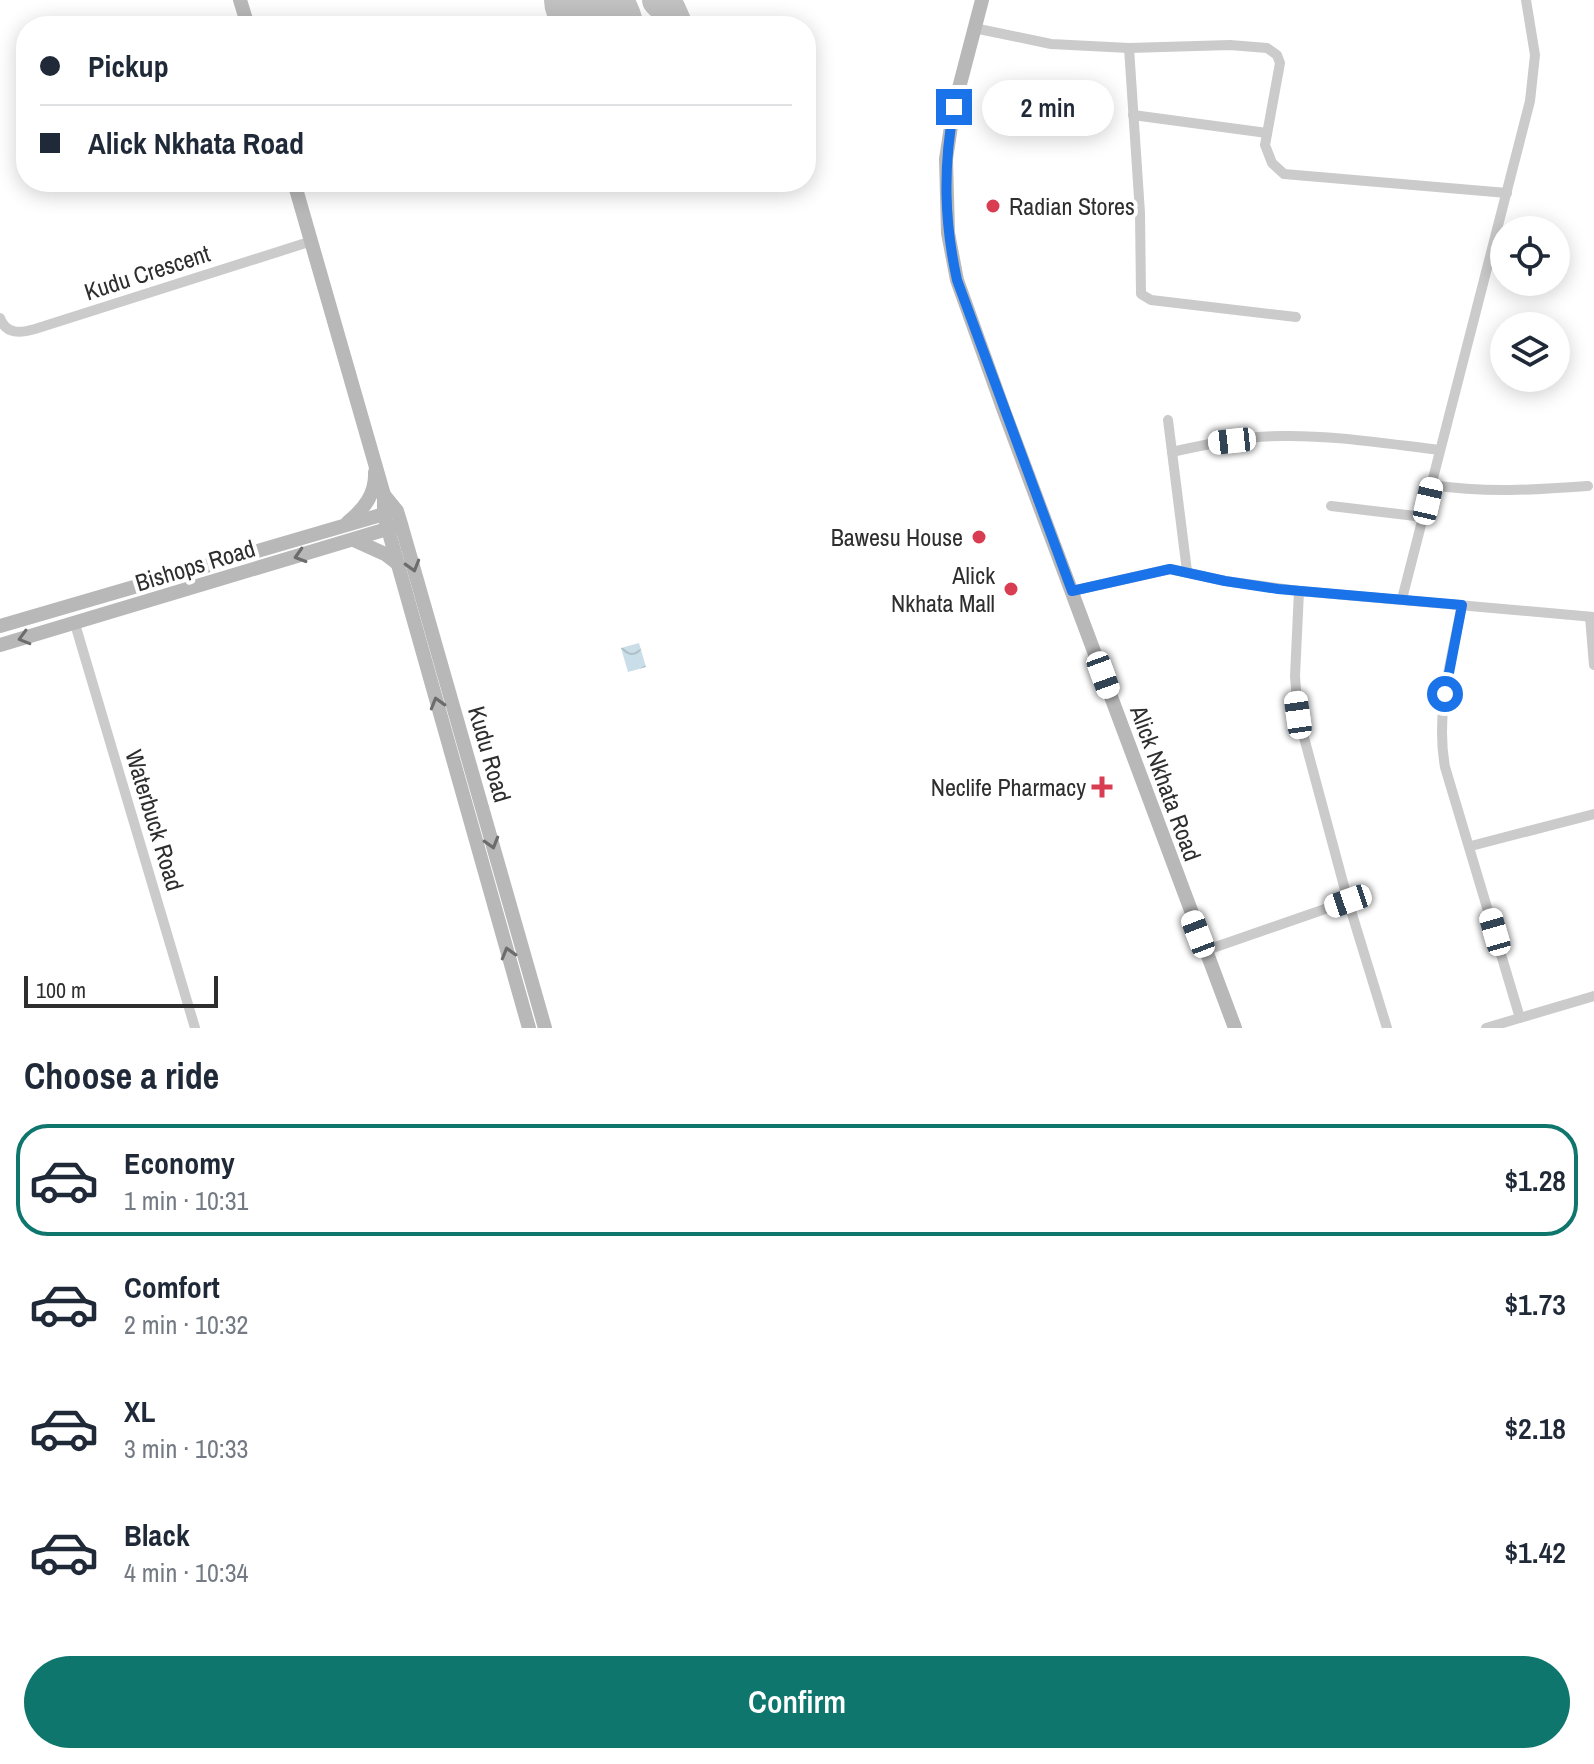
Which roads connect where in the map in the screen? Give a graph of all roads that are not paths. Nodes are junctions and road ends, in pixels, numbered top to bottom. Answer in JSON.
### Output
{"nodes":[{"id":1,"x":982,"y":0,"type":"edge"},
{"id":2,"x":1526,"y":0,"type":"edge"},
{"id":3,"x":974,"y":28,"type":"junction"},
{"id":4,"x":1129,"y":48,"type":"junction"},
{"id":5,"x":1133,"y":115,"type":"junction"},
{"id":6,"x":1267,"y":133,"type":"junction"},
{"id":7,"x":297,"y":192,"type":"edge"},
{"id":8,"x":1507,"y":193,"type":"junction"},
{"id":9,"x":312,"y":241,"type":"junction"},
{"id":10,"x":1296,"y":317,"type":"dead end"},
{"id":11,"x":0,"y":318,"type":"edge"},
{"id":12,"x":1168,"y":420,"type":"dead end"},
{"id":13,"x":1440,"y":450,"type":"junction"},
{"id":14,"x":1172,"y":452,"type":"junction"},
{"id":15,"x":375,"y":462,"type":"junction"},
{"id":16,"x":1431,"y":485,"type":"junction"},
{"id":17,"x":1588,"y":486,"type":"dead end"},
{"id":18,"x":1331,"y":506,"type":"dead end"},
{"id":19,"x":1424,"y":517,"type":"junction"},
{"id":20,"x":393,"y":519,"type":"junction"},
{"id":21,"x":344,"y":524,"type":"junction"},
{"id":22,"x":353,"y":540,"type":"junction"},
{"id":23,"x":398,"y":565,"type":"junction"},
{"id":24,"x":1187,"y":571,"type":"junction"},
{"id":25,"x":1072,"y":591,"type":"junction"},
{"id":26,"x":1299,"y":591,"type":"junction"},
{"id":27,"x":1402,"y":599,"type":"junction"},
{"id":28,"x":1462,"y":605,"type":"junction"},
{"id":29,"x":1592,"y":617,"type":"edge"},
{"id":30,"x":75,"y":624,"type":"junction"},
{"id":31,"x":0,"y":626,"type":"edge"},
{"id":32,"x":0,"y":645,"type":"edge"},
{"id":33,"x":1594,"y":665,"type":"edge"},
{"id":34,"x":1594,"y":814,"type":"edge"},
{"id":35,"x":1471,"y":846,"type":"junction"},
{"id":36,"x":1348,"y":901,"type":"junction"},
{"id":37,"x":1204,"y":951,"type":"junction"},
{"id":38,"x":1594,"y":996,"type":"edge"},
{"id":39,"x":1520,"y":1018,"type":"junction"},
{"id":40,"x":195,"y":1028,"type":"edge"},
{"id":41,"x":529,"y":1028,"type":"edge"},
{"id":42,"x":545,"y":1028,"type":"edge"},
{"id":43,"x":1235,"y":1028,"type":"edge"},
{"id":44,"x":1387,"y":1028,"type":"edge"},
{"id":45,"x":1486,"y":1028,"type":"edge"}],
"edges":[{"from":1,"to":3,"type":"main road","name":"Alick Nkhata Road"},
{"from":2,"to":8,"type":"street"},
{"from":3,"to":4,"type":"street"},
{"from":3,"to":25,"type":"main road","name":"Alick Nkhata Road"},
{"from":4,"to":5,"type":"street"},
{"from":4,"to":6,"type":"street"},
{"from":5,"to":6,"type":"street"},
{"from":5,"to":10,"type":"street"},
{"from":6,"to":8,"type":"street"},
{"from":7,"to":9,"type":"main road","name":"Kudu Road"},
{"from":8,"to":13,"type":"street"},
{"from":9,"to":11,"type":"street","name":"Kudu Crescent"},
{"from":9,"to":15,"type":"main road","name":"Kudu Road"},
{"from":12,"to":14,"type":"street"},
{"from":13,"to":14,"type":"street"},
{"from":13,"to":16,"type":"street"},
{"from":14,"to":24,"type":"street"},
{"from":15,"to":20,"type":"main road","name":"Kudu Road"},
{"from":15,"to":21,"type":"main road"},
{"from":16,"to":17,"type":"street"},
{"from":16,"to":19,"type":"street"},
{"from":18,"to":19,"type":"street"},
{"from":19,"to":27,"type":"street"},
{"from":20,"to":21,"type":"main road","name":"Bishops Road"},
{"from":20,"to":22,"type":"main road","name":"Bishops Road"},
{"from":20,"to":23,"type":"main road","name":"Kudu Road"},
{"from":20,"to":42,"type":"main road","name":"Kudu Road","one_way":true},
{"from":21,"to":31,"type":"main road","name":"Bishops Road"},
{"from":22,"to":23,"type":"main road"},
{"from":22,"to":30,"type":"main road","name":"Bishops Road","one_way":true},
{"from":41,"to":23,"type":"main road","name":"Kudu Road","one_way":true},
{"from":24,"to":25,"type":"street"},
{"from":24,"to":26,"type":"street"},
{"from":25,"to":37,"type":"main road","name":"Alick Nkhata Road"},
{"from":26,"to":27,"type":"street"},
{"from":26,"to":36,"type":"street"},
{"from":27,"to":28,"type":"street"},
{"from":28,"to":29,"type":"street"},
{"from":28,"to":35,"type":"street"},
{"from":29,"to":33,"type":"street"},
{"from":30,"to":32,"type":"main road","name":"Bishops Road","one_way":true},
{"from":30,"to":40,"type":"street","name":"Waterbuck Road"},
{"from":34,"to":35,"type":"street"},
{"from":35,"to":39,"type":"street"},
{"from":36,"to":37,"type":"street"},
{"from":36,"to":44,"type":"street"},
{"from":37,"to":43,"type":"main road","name":"Alick Nkhata Road"},
{"from":38,"to":39,"type":"street"},
{"from":39,"to":45,"type":"street"}]}
